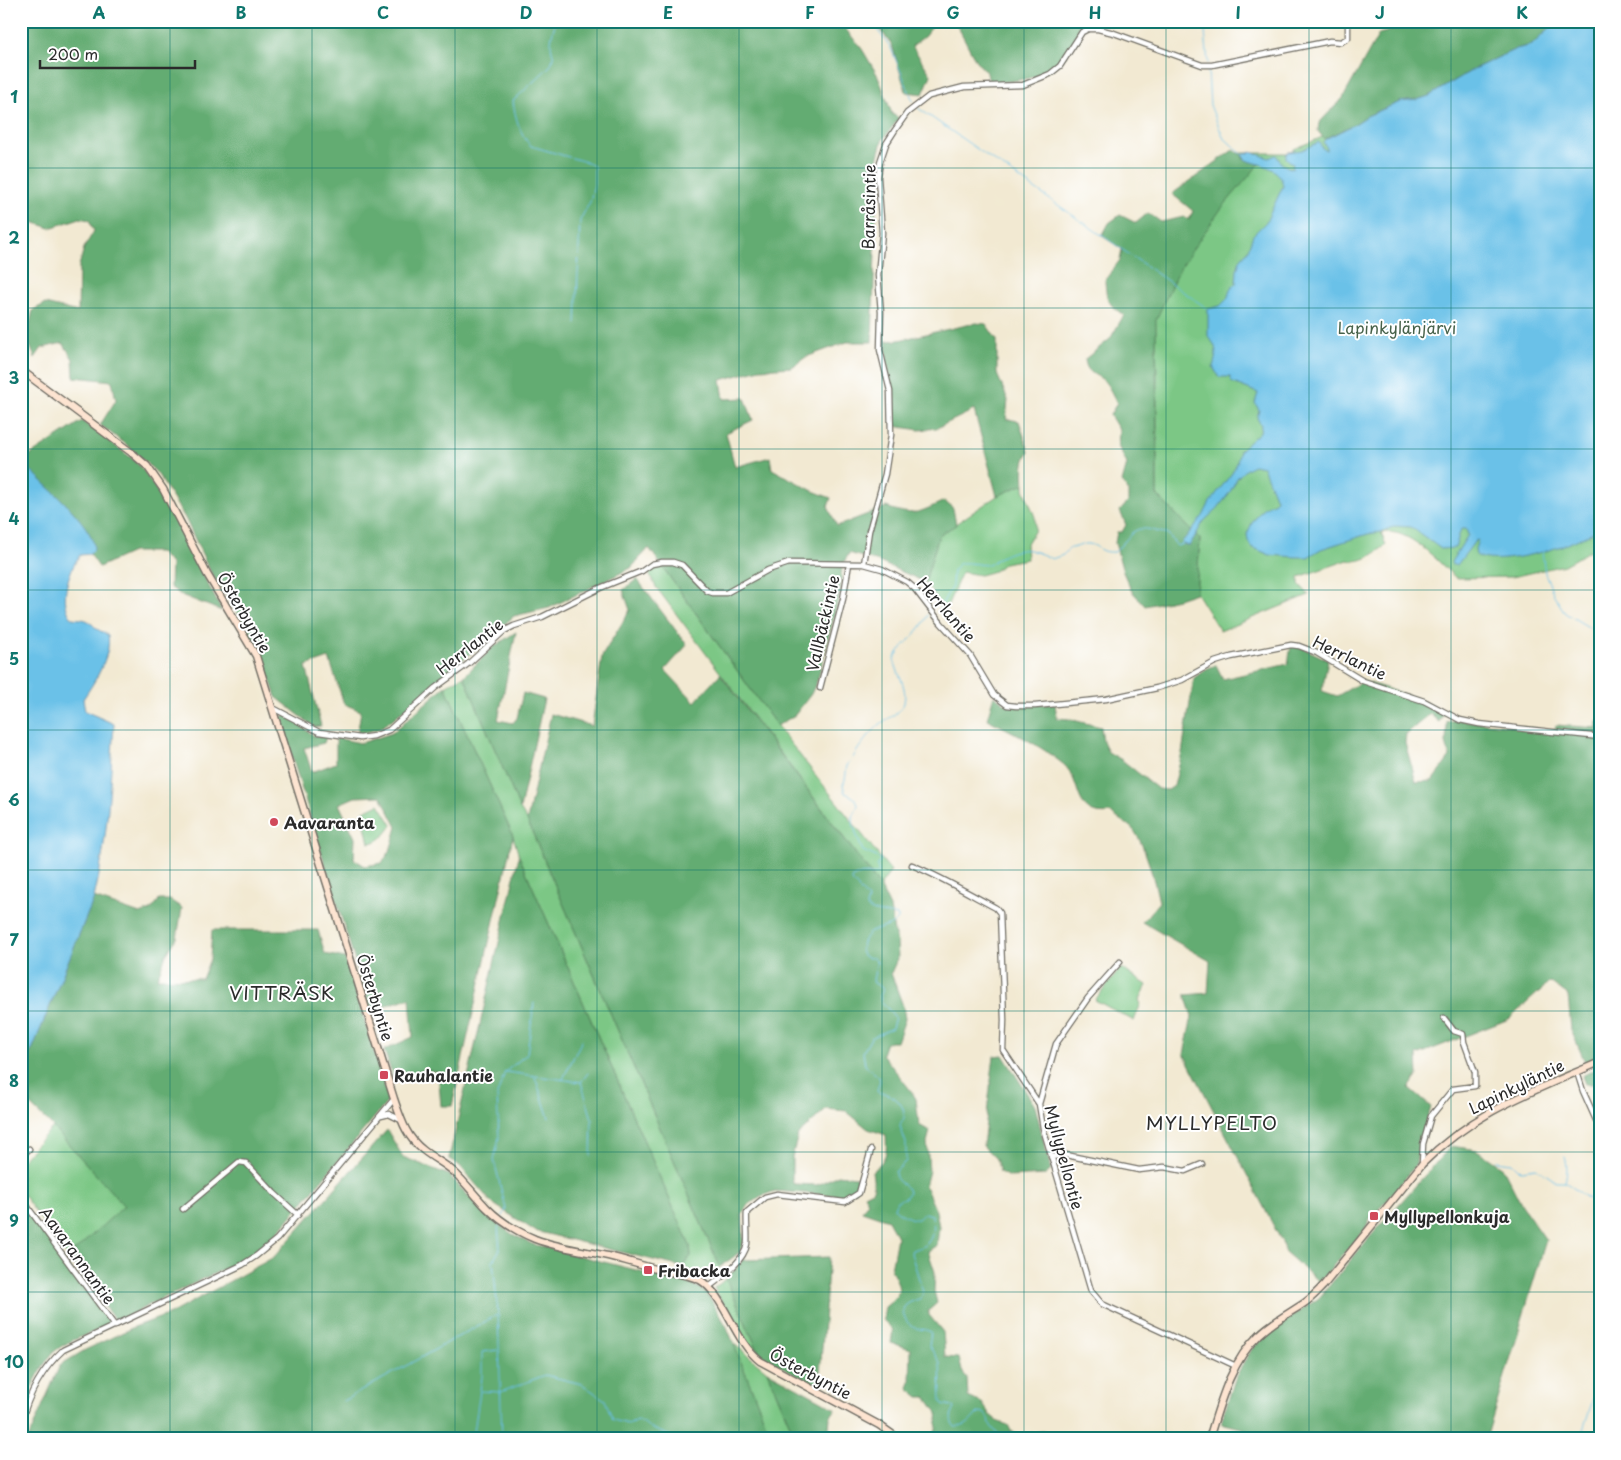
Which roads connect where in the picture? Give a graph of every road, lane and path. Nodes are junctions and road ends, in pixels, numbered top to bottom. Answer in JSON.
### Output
{"nodes":[{"id":1,"x":1348,"y":21,"type":"edge"},
{"id":2,"x":21,"y":370,"type":"edge"},
{"id":3,"x":849,"y":564,"type":"junction"},
{"id":4,"x":864,"y":564,"type":"junction"},
{"id":5,"x":820,"y":688,"type":"dead end"},
{"id":6,"x":274,"y":708,"type":"junction"},
{"id":7,"x":1600,"y":737,"type":"edge"},
{"id":8,"x":912,"y":866,"type":"dead end"},
{"id":9,"x":1120,"y":962,"type":"dead end"},
{"id":10,"x":1444,"y":1018,"type":"dead end"},
{"id":11,"x":1600,"y":1062,"type":"edge"},
{"id":12,"x":1577,"y":1072,"type":"junction"},
{"id":13,"x":394,"y":1099,"type":"junction"},
{"id":14,"x":1039,"y":1104,"type":"junction"},
{"id":15,"x":381,"y":1116,"type":"junction"},
{"id":16,"x":401,"y":1120,"type":"junction"},
{"id":17,"x":1600,"y":1128,"type":"edge"},
{"id":18,"x":29,"y":1149,"type":"dead end"},
{"id":19,"x":871,"y":1150,"type":"dead end"},
{"id":20,"x":21,"y":1156,"type":"edge"},
{"id":21,"x":1051,"y":1157,"type":"junction"},
{"id":22,"x":1202,"y":1164,"type":"dead end"},
{"id":23,"x":1422,"y":1164,"type":"junction"},
{"id":24,"x":21,"y":1198,"type":"edge"},
{"id":25,"x":183,"y":1209,"type":"dead end"},
{"id":26,"x":298,"y":1215,"type":"junction"},
{"id":27,"x":708,"y":1287,"type":"junction"},
{"id":28,"x":115,"y":1326,"type":"junction"},
{"id":29,"x":1236,"y":1366,"type":"junction"},
{"id":30,"x":21,"y":1423,"type":"edge"},
{"id":31,"x":899,"y":1439,"type":"edge"},
{"id":32,"x":1209,"y":1439,"type":"edge"}],
"edges":[{"from":1,"to":4,"type":"street","name":"Barråsintie"},
{"from":2,"to":6,"type":"street","name":"Österbyntie"},
{"from":3,"to":4,"type":"street","name":"Herrlantie"},
{"from":3,"to":5,"type":"street","name":"Vallbäckintie"},
{"from":3,"to":6,"type":"street","name":"Herrlantie"},
{"from":4,"to":7,"type":"street","name":"Herrlantie"},
{"from":6,"to":13,"type":"street","name":"Österbyntie"},
{"from":8,"to":14,"type":"street","name":"Myllypellontie"},
{"from":9,"to":14,"type":"street"},
{"from":10,"to":23,"type":"street"},
{"from":11,"to":12,"type":"street","name":"Lapinkyläntie"},
{"from":12,"to":17,"type":"street"},
{"from":12,"to":23,"type":"street","name":"Lapinkyläntie"},
{"from":13,"to":15,"type":"street"},
{"from":13,"to":16,"type":"street","name":"Österbyntie"},
{"from":14,"to":21,"type":"street","name":"Myllypellontie"},
{"from":15,"to":16,"type":"street"},
{"from":15,"to":26,"type":"street"},
{"from":16,"to":27,"type":"street","name":"Österbyntie"},
{"from":18,"to":20,"type":"street"},
{"from":19,"to":27,"type":"street"},
{"from":21,"to":22,"type":"street"},
{"from":21,"to":29,"type":"street","name":"Myllypellontie"},
{"from":23,"to":29,"type":"street","name":"Lapinkyläntie"},
{"from":24,"to":28,"type":"street","name":"Aavarannantie"},
{"from":25,"to":26,"type":"street"},
{"from":26,"to":28,"type":"street"},
{"from":27,"to":31,"type":"street","name":"Österbyntie"},
{"from":28,"to":30,"type":"street"},
{"from":29,"to":32,"type":"street","name":"Lapinkyläntie"}]}
